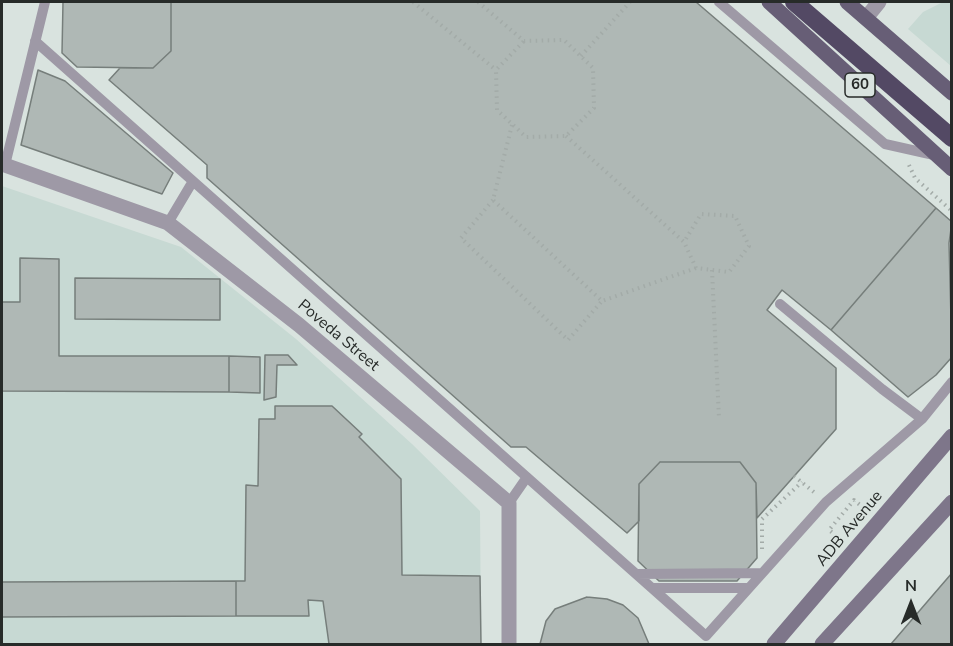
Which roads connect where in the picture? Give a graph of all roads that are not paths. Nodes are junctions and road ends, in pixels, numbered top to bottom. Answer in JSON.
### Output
{"nodes":[{"id":1,"x":45,"y":2,"type":"edge"},
{"id":2,"x":719,"y":2,"type":"edge"},
{"id":3,"x":769,"y":2,"type":"edge"},
{"id":4,"x":794,"y":2,"type":"edge"},
{"id":5,"x":847,"y":2,"type":"edge"},
{"id":6,"x":879,"y":2,"type":"edge"},
{"id":7,"x":866,"y":18,"type":"junction"},
{"id":8,"x":35,"y":41,"type":"junction"},
{"id":9,"x":951,"y":93,"type":"edge"},
{"id":10,"x":951,"y":138,"type":"edge"},
{"id":11,"x":937,"y":155,"type":"junction"},
{"id":12,"x":3,"y":165,"type":"edge"},
{"id":13,"x":951,"y":169,"type":"edge"},
{"id":14,"x":193,"y":181,"type":"junction"},
{"id":15,"x":168,"y":223,"type":"junction"},
{"id":16,"x":780,"y":304,"type":"dead end"},
{"id":17,"x":951,"y":382,"type":"edge"},
{"id":18,"x":922,"y":419,"type":"junction"},
{"id":19,"x":950,"y":441,"type":"edge"},
{"id":20,"x":527,"y":477,"type":"junction"},
{"id":21,"x":951,"y":502,"type":"edge"},
{"id":22,"x":509,"y":503,"type":"junction"},
{"id":23,"x":760,"y":573,"type":"junction"},
{"id":24,"x":636,"y":574,"type":"junction"},
{"id":25,"x":653,"y":588,"type":"junction"},
{"id":26,"x":746,"y":588,"type":"junction"},
{"id":27,"x":509,"y":645,"type":"edge"},
{"id":28,"x":774,"y":645,"type":"edge"},
{"id":29,"x":822,"y":645,"type":"edge"}],
"edges":[{"from":1,"to":8,"type":"lane"},
{"from":2,"to":11,"type":"lane"},
{"from":3,"to":11,"type":"main road","number":"60"},
{"from":4,"to":10,"type":"highway"},
{"from":5,"to":7,"type":"main road"},
{"from":6,"to":7,"type":"street"},
{"from":7,"to":9,"type":"main road"},
{"from":8,"to":12,"type":"lane"},
{"from":8,"to":14,"type":"lane"},
{"from":11,"to":13,"type":"main road","number":"60"},
{"from":12,"to":15,"type":"street","name":"Poveda Street"},
{"from":14,"to":15,"type":"lane"},
{"from":14,"to":20,"type":"lane"},
{"from":15,"to":22,"type":"street","name":"Poveda Street"},
{"from":16,"to":18,"type":"lane"},
{"from":17,"to":18,"type":"lane"},
{"from":18,"to":23,"type":"lane"},
{"from":19,"to":28,"type":"street","name":"ADB Avenue"},
{"from":20,"to":22,"type":"lane"},
{"from":20,"to":24,"type":"lane"},
{"from":21,"to":29,"type":"street"},
{"from":22,"to":27,"type":"street"},
{"from":23,"to":24,"type":"lane"},
{"from":23,"to":26,"type":"lane"},
{"from":24,"to":25,"type":"lane"},
{"from":25,"to":26,"type":"lane"},
{"from":25,"to":26,"type":"lane"}]}
